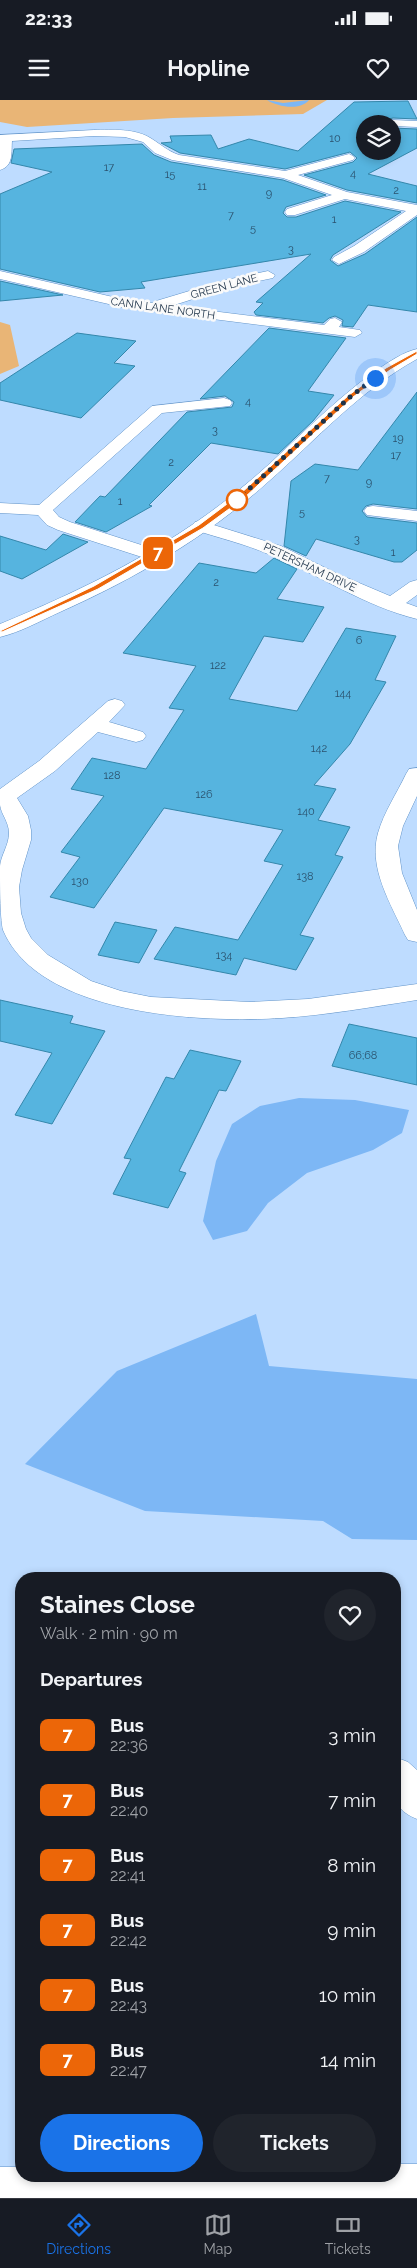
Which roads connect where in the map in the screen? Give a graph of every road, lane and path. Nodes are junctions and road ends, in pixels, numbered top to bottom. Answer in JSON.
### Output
{"nodes":[{"id":1,"x":401,"y":123,"type":"edge"},
{"id":2,"x":417,"y":124,"type":"edge"},
{"id":3,"x":3,"y":138,"type":"edge"},
{"id":4,"x":348,"y":158,"type":"dead end"},
{"id":5,"x":0,"y":166,"type":"edge"},
{"id":6,"x":285,"y":174,"type":"junction"},
{"id":7,"x":344,"y":195,"type":"junction"},
{"id":8,"x":417,"y":209,"type":"edge"},
{"id":9,"x":286,"y":214,"type":"dead end"},
{"id":10,"x":338,"y":260,"type":"dead end"},
{"id":11,"x":0,"y":274,"type":"edge"},
{"id":12,"x":268,"y":274,"type":"dead end"},
{"id":13,"x":151,"y":308,"type":"junction"},
{"id":14,"x":355,"y":333,"type":"dead end"},
{"id":15,"x":417,"y":353,"type":"edge"},
{"id":16,"x":224,"y":403,"type":"dead end"},
{"id":17,"x":0,"y":508,"type":"edge"},
{"id":18,"x":43,"y":510,"type":"junction"},
{"id":19,"x":373,"y":511,"type":"dead end"},
{"id":20,"x":417,"y":516,"type":"edge"},
{"id":21,"x":201,"y":526,"type":"junction"},
{"id":22,"x":154,"y":555,"type":"junction"},
{"id":23,"x":417,"y":586,"type":"edge"},
{"id":24,"x":392,"y":604,"type":"junction"},
{"id":25,"x":417,"y":612,"type":"edge"},
{"id":26,"x":0,"y":631,"type":"edge"},
{"id":27,"x":115,"y":705,"type":"dead end"},
{"id":28,"x":94,"y":724,"type":"junction"},
{"id":29,"x":136,"y":736,"type":"dead end"},
{"id":30,"x":417,"y":774,"type":"edge"},
{"id":31,"x":2,"y":796,"type":"edge"},
{"id":32,"x":417,"y":935,"type":"edge"},
{"id":33,"x":417,"y":992,"type":"edge"},
{"id":34,"x":401,"y":1779,"type":"edge"},
{"id":35,"x":417,"y":1801,"type":"edge"},
{"id":36,"x":417,"y":2186,"type":"edge"},
{"id":37,"x":0,"y":2189,"type":"edge"}],
"edges":[{"from":1,"to":2,"type":"street"},
{"from":3,"to":5,"type":"street"},
{"from":3,"to":6,"type":"street"},
{"from":4,"to":6,"type":"street"},
{"from":6,"to":7,"type":"street"},
{"from":7,"to":8,"type":"street"},
{"from":7,"to":9,"type":"street"},
{"from":8,"to":10,"type":"street"},
{"from":11,"to":13,"type":"street","name":"CANN LANE NORTH"},
{"from":12,"to":13,"type":"street","name":"GREEN LANE"},
{"from":13,"to":14,"type":"street","name":"CANN LANE NORTH"},
{"from":15,"to":21,"type":"street"},
{"from":16,"to":18,"type":"street"},
{"from":17,"to":18,"type":"street"},
{"from":18,"to":22,"type":"street"},
{"from":19,"to":20,"type":"street"},
{"from":21,"to":22,"type":"street"},
{"from":21,"to":24,"type":"street","name":"PETERSHAM DRIVE"},
{"from":22,"to":26,"type":"street"},
{"from":23,"to":24,"type":"street"},
{"from":24,"to":25,"type":"street","name":"PETERSHAM DRIVE"},
{"from":27,"to":28,"type":"street"},
{"from":28,"to":29,"type":"street"},
{"from":28,"to":31,"type":"street"},
{"from":30,"to":32,"type":"street"},
{"from":31,"to":33,"type":"street"},
{"from":34,"to":35,"type":"street"},
{"from":36,"to":37,"type":"street"}]}
